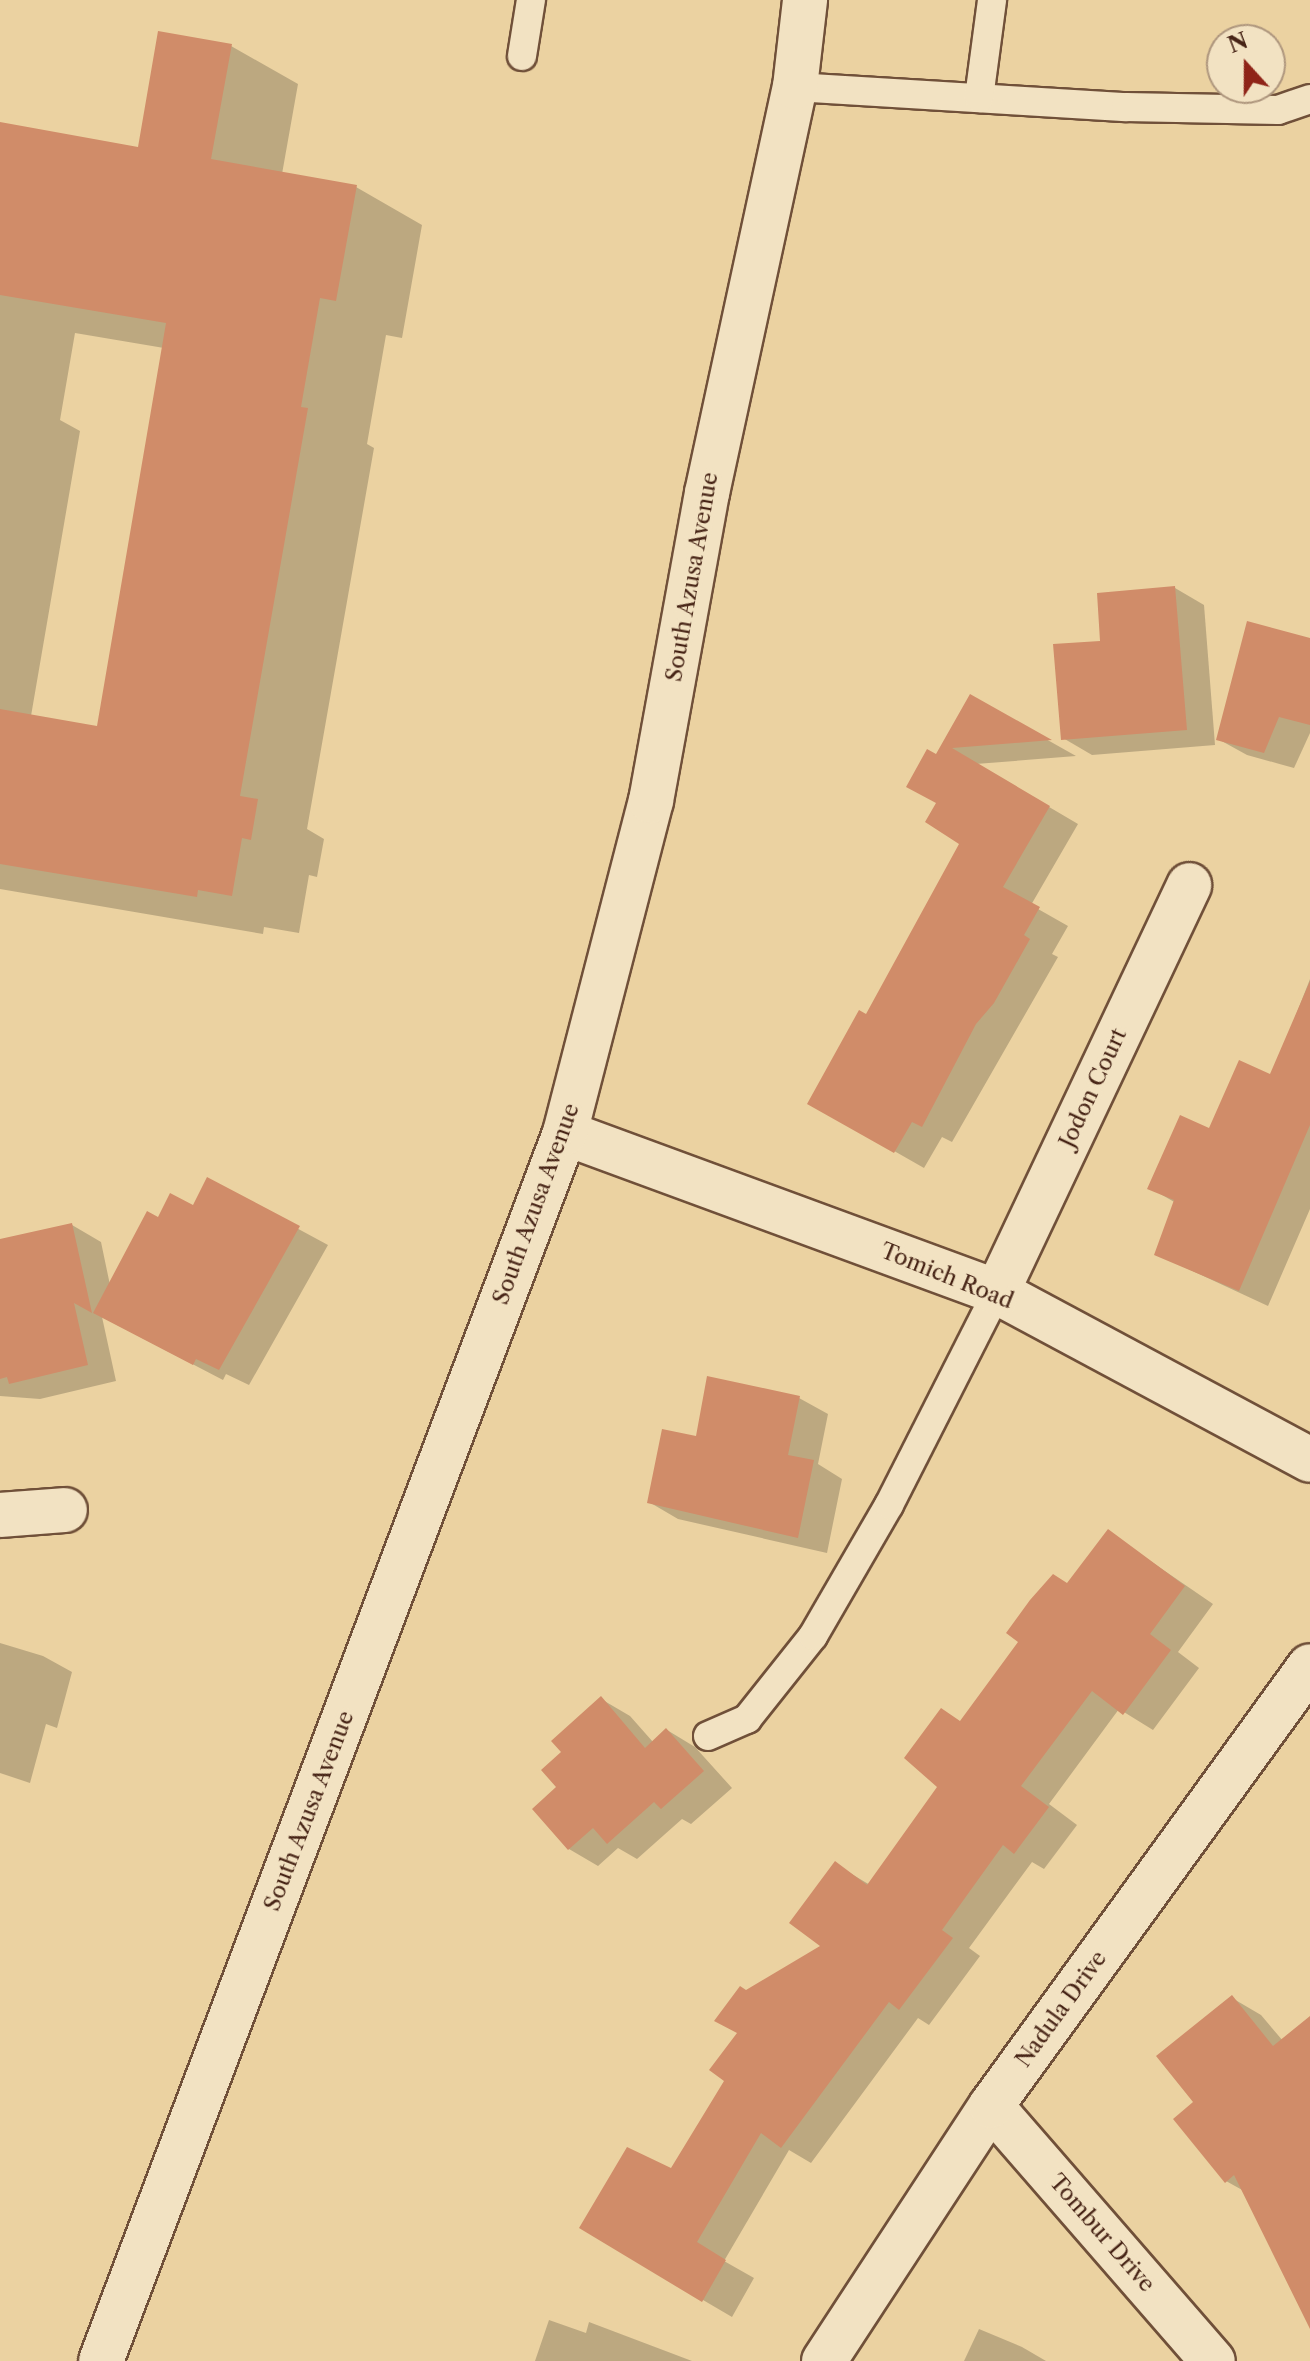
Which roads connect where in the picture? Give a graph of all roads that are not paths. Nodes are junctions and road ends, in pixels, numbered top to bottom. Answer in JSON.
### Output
{"nodes":[{"id":1,"x":531,"y":0,"type":"edge"},
{"id":2,"x":805,"y":0,"type":"edge"},
{"id":3,"x":992,"y":0,"type":"edge"},
{"id":4,"x":522,"y":56,"type":"dead end"},
{"id":5,"x":795,"y":87,"type":"junction"},
{"id":6,"x":979,"y":98,"type":"junction"},
{"id":7,"x":1310,"y":99,"type":"edge"},
{"id":8,"x":1189,"y":885,"type":"dead end"},
{"id":9,"x":565,"y":1133,"type":"junction"},
{"id":10,"x":997,"y":1292,"type":"junction"},
{"id":11,"x":1310,"y":1460,"type":"edge"},
{"id":12,"x":65,"y":1510,"type":"dead end"},
{"id":13,"x":0,"y":1515,"type":"edge"},
{"id":14,"x":1310,"y":1666,"type":"edge"},
{"id":15,"x":708,"y":1736,"type":"dead end"},
{"id":16,"x":991,"y":2106,"type":"junction"},
{"id":17,"x":101,"y":2361,"type":"edge"},
{"id":18,"x":824,"y":2361,"type":"edge"},
{"id":19,"x":1213,"y":2361,"type":"edge"}],
"edges":[{"from":1,"to":4,"type":"lane"},
{"from":2,"to":5,"type":"street","name":"South Azusa Avenue"},
{"from":3,"to":6,"type":"lane"},
{"from":5,"to":6,"type":"lane"},
{"from":5,"to":9,"type":"street","name":"South Azusa Avenue"},
{"from":6,"to":7,"type":"lane"},
{"from":8,"to":10,"type":"street","name":"Jodon Court"},
{"from":9,"to":10,"type":"street","name":"Tomich Road"},
{"from":9,"to":17,"type":"street","name":"South Azusa Avenue"},
{"from":10,"to":11,"type":"street","name":"Tomich Road"},
{"from":10,"to":15,"type":"lane"},
{"from":12,"to":13,"type":"street"},
{"from":14,"to":16,"type":"street","name":"Nadula Drive"},
{"from":16,"to":18,"type":"street","name":"Nadula Drive"},
{"from":16,"to":19,"type":"street","name":"Tombur Drive"}]}
